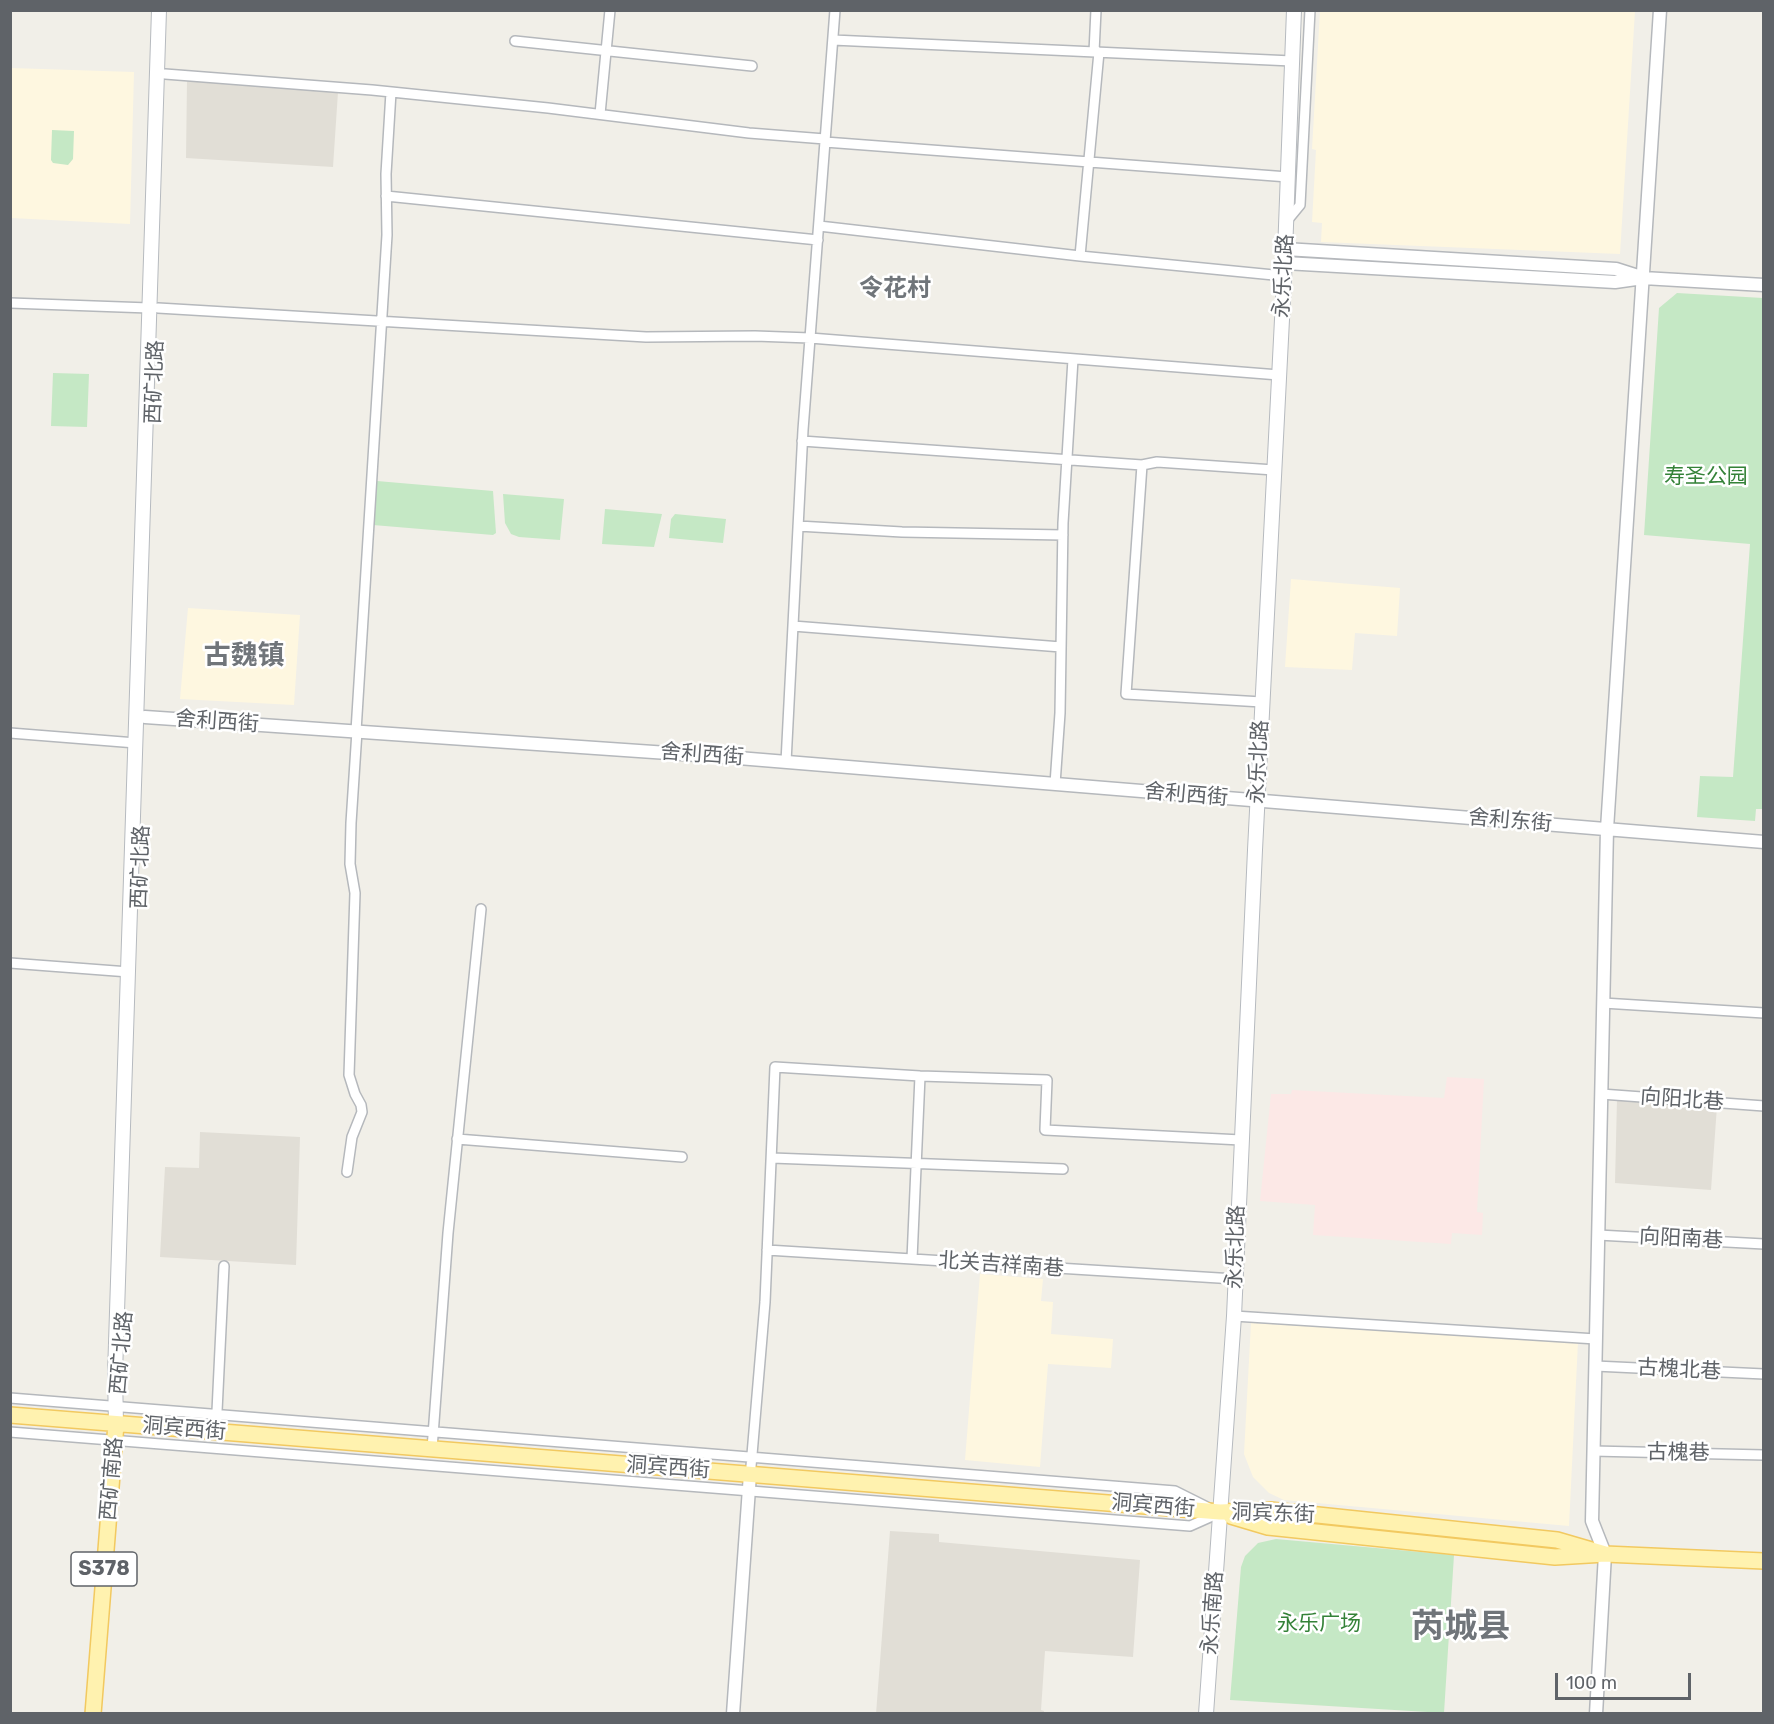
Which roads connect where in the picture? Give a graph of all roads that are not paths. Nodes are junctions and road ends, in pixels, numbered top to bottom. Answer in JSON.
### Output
{"nodes":[{"id":1,"x":159,"y":10,"type":"edge"},
{"id":2,"x":167,"y":10,"type":"edge"},
{"id":3,"x":610,"y":10,"type":"edge"},
{"id":4,"x":835,"y":10,"type":"edge"},
{"id":5,"x":1096,"y":10,"type":"edge"},
{"id":6,"x":1294,"y":10,"type":"edge"},
{"id":7,"x":1310,"y":10,"type":"edge"},
{"id":8,"x":1660,"y":10,"type":"edge"},
{"id":9,"x":832,"y":40,"type":"junction"},
{"id":10,"x":515,"y":41,"type":"dead end"},
{"id":11,"x":606,"y":51,"type":"junction"},
{"id":12,"x":1096,"y":52,"type":"junction"},
{"id":13,"x":1293,"y":61,"type":"junction"},
{"id":14,"x":752,"y":66,"type":"dead end"},
{"id":15,"x":165,"y":74,"type":"junction"},
{"id":16,"x":391,"y":92,"type":"junction"},
{"id":17,"x":600,"y":114,"type":"junction"},
{"id":18,"x":825,"y":141,"type":"junction"},
{"id":19,"x":1088,"y":162,"type":"junction"},
{"id":20,"x":1288,"y":177,"type":"junction"},
{"id":21,"x":386,"y":196,"type":"junction"},
{"id":22,"x":1286,"y":222,"type":"junction"},
{"id":23,"x":819,"y":226,"type":"junction"},
{"id":24,"x":818,"y":240,"type":"junction"},
{"id":25,"x":1080,"y":256,"type":"junction"},
{"id":26,"x":1285,"y":263,"type":"junction"},
{"id":27,"x":1643,"y":278,"type":"junction"},
{"id":28,"x":1764,"y":285,"type":"edge"},
{"id":29,"x":10,"y":303,"type":"edge"},
{"id":30,"x":153,"y":308,"type":"junction"},
{"id":31,"x":382,"y":321,"type":"junction"},
{"id":32,"x":810,"y":338,"type":"junction"},
{"id":33,"x":1073,"y":359,"type":"junction"},
{"id":34,"x":1279,"y":375,"type":"junction"},
{"id":35,"x":802,"y":441,"type":"junction"},
{"id":36,"x":1067,"y":460,"type":"junction"},
{"id":37,"x":1142,"y":465,"type":"junction"},
{"id":38,"x":1274,"y":470,"type":"junction"},
{"id":39,"x":798,"y":526,"type":"junction"},
{"id":40,"x":1063,"y":535,"type":"junction"},
{"id":41,"x":793,"y":626,"type":"junction"},
{"id":42,"x":1061,"y":647,"type":"junction"},
{"id":43,"x":1262,"y":702,"type":"junction"},
{"id":44,"x":145,"y":717,"type":"junction"},
{"id":45,"x":357,"y":731,"type":"junction"},
{"id":46,"x":10,"y":733,"type":"edge"},
{"id":47,"x":136,"y":743,"type":"junction"},
{"id":48,"x":786,"y":762,"type":"junction"},
{"id":49,"x":1055,"y":784,"type":"junction"},
{"id":50,"x":1257,"y":801,"type":"junction"},
{"id":51,"x":1607,"y":829,"type":"junction"},
{"id":52,"x":1764,"y":842,"type":"edge"},
{"id":53,"x":481,"y":909,"type":"dead end"},
{"id":54,"x":10,"y":963,"type":"edge"},
{"id":55,"x":129,"y":972,"type":"junction"},
{"id":56,"x":1603,"y":1003,"type":"junction"},
{"id":57,"x":1764,"y":1013,"type":"edge"},
{"id":58,"x":920,"y":1076,"type":"junction"},
{"id":59,"x":1601,"y":1094,"type":"junction"},
{"id":60,"x":1764,"y":1106,"type":"edge"},
{"id":61,"x":458,"y":1139,"type":"junction"},
{"id":62,"x":1241,"y":1140,"type":"junction"},
{"id":63,"x":682,"y":1157,"type":"dead end"},
{"id":64,"x":772,"y":1158,"type":"junction"},
{"id":65,"x":916,"y":1163,"type":"junction"},
{"id":66,"x":1063,"y":1169,"type":"dead end"},
{"id":67,"x":347,"y":1172,"type":"dead end"},
{"id":68,"x":1598,"y":1235,"type":"junction"},
{"id":69,"x":1764,"y":1244,"type":"edge"},
{"id":70,"x":767,"y":1250,"type":"junction"},
{"id":71,"x":912,"y":1259,"type":"junction"},
{"id":72,"x":224,"y":1266,"type":"dead end"},
{"id":73,"x":1235,"y":1279,"type":"junction"},
{"id":74,"x":1234,"y":1316,"type":"junction"},
{"id":75,"x":1596,"y":1339,"type":"junction"},
{"id":76,"x":1595,"y":1366,"type":"junction"},
{"id":77,"x":1764,"y":1374,"type":"edge"},
{"id":78,"x":10,"y":1398,"type":"edge"},
{"id":79,"x":117,"y":1407,"type":"junction"},
{"id":80,"x":10,"y":1415,"type":"edge"},
{"id":81,"x":217,"y":1415,"type":"junction"},
{"id":82,"x":10,"y":1431,"type":"edge"},
{"id":83,"x":116,"y":1432,"type":"junction"},
{"id":84,"x":216,"y":1432,"type":"junction"},
{"id":85,"x":433,"y":1432,"type":"junction"},
{"id":86,"x":432,"y":1449,"type":"junction"},
{"id":87,"x":1593,"y":1451,"type":"junction"},
{"id":88,"x":1764,"y":1455,"type":"edge"},
{"id":89,"x":752,"y":1457,"type":"junction"},
{"id":90,"x":750,"y":1480,"type":"junction"},
{"id":91,"x":1220,"y":1512,"type":"junction"},
{"id":92,"x":1605,"y":1554,"type":"junction"},
{"id":93,"x":1764,"y":1562,"type":"edge"},
{"id":94,"x":93,"y":1713,"type":"edge"},
{"id":95,"x":733,"y":1713,"type":"edge"},
{"id":96,"x":1206,"y":1713,"type":"edge"},
{"id":97,"x":1596,"y":1713,"type":"edge"}],
"edges":[{"from":1,"to":30,"type":"main road","name":"西矿北路"},
{"from":2,"to":15,"type":"main road","name":"西矿北路"},
{"from":3,"to":11,"type":"street"},
{"from":4,"to":9,"type":"street"},
{"from":5,"to":12,"type":"street"},
{"from":6,"to":13,"type":"main road","name":"永乐北路"},
{"from":7,"to":22,"type":"street"},
{"from":8,"to":27,"type":"street"},
{"from":9,"to":12,"type":"street"},
{"from":9,"to":18,"type":"street"},
{"from":10,"to":11,"type":"street"},
{"from":11,"to":14,"type":"street"},
{"from":11,"to":17,"type":"street"},
{"from":12,"to":13,"type":"street"},
{"from":12,"to":19,"type":"street"},
{"from":13,"to":20,"type":"main road","name":"永乐北路"},
{"from":15,"to":16,"type":"street"},
{"from":15,"to":30,"type":"main road","name":"西矿北路"},
{"from":16,"to":17,"type":"street"},
{"from":16,"to":21,"type":"street"},
{"from":17,"to":18,"type":"street"},
{"from":18,"to":19,"type":"street"},
{"from":18,"to":23,"type":"street"},
{"from":19,"to":20,"type":"street"},
{"from":19,"to":25,"type":"street"},
{"from":20,"to":22,"type":"main road","name":"永乐北路"},
{"from":21,"to":24,"type":"street"},
{"from":21,"to":31,"type":"street"},
{"from":22,"to":26,"type":"main road","name":"永乐北路"},
{"from":23,"to":24,"type":"street"},
{"from":23,"to":25,"type":"street"},
{"from":24,"to":32,"type":"street"},
{"from":25,"to":26,"type":"street"},
{"from":26,"to":27,"type":"street"},
{"from":26,"to":34,"type":"main road","name":"永乐北路"},
{"from":27,"to":28,"type":"street"},
{"from":27,"to":51,"type":"street"},
{"from":29,"to":30,"type":"street"},
{"from":30,"to":31,"type":"street"},
{"from":30,"to":44,"type":"main road","name":"西矿北路"},
{"from":30,"to":47,"type":"main road","name":"西矿北路"},
{"from":31,"to":32,"type":"street"},
{"from":31,"to":45,"type":"street"},
{"from":32,"to":33,"type":"street"},
{"from":32,"to":35,"type":"street"},
{"from":33,"to":34,"type":"street"},
{"from":33,"to":36,"type":"street"},
{"from":34,"to":38,"type":"main road","name":"永乐北路"},
{"from":35,"to":36,"type":"street"},
{"from":35,"to":39,"type":"street"},
{"from":36,"to":37,"type":"street"},
{"from":36,"to":40,"type":"street"},
{"from":37,"to":38,"type":"street"},
{"from":37,"to":43,"type":"street"},
{"from":38,"to":43,"type":"main road","name":"永乐北路"},
{"from":39,"to":40,"type":"street"},
{"from":39,"to":41,"type":"street"},
{"from":40,"to":42,"type":"street"},
{"from":41,"to":42,"type":"street"},
{"from":41,"to":48,"type":"street"},
{"from":42,"to":49,"type":"street"},
{"from":43,"to":50,"type":"main road","name":"永乐北路"},
{"from":44,"to":45,"type":"street","name":"舍利西街"},
{"from":44,"to":79,"type":"main road","name":"西矿北路"},
{"from":45,"to":48,"type":"street","name":"舍利西街"},
{"from":45,"to":67,"type":"street"},
{"from":46,"to":47,"type":"street"},
{"from":47,"to":55,"type":"main road","name":"西矿北路"},
{"from":48,"to":49,"type":"street","name":"舍利西街"},
{"from":49,"to":50,"type":"street","name":"舍利西街"},
{"from":50,"to":51,"type":"street","name":"舍利东街"},
{"from":50,"to":62,"type":"main road","name":"永乐北路"},
{"from":51,"to":52,"type":"street","name":"舍利东街"},
{"from":51,"to":56,"type":"street"},
{"from":53,"to":61,"type":"street"},
{"from":54,"to":55,"type":"street"},
{"from":55,"to":79,"type":"main road","name":"西矿北路"},
{"from":56,"to":57,"type":"street"},
{"from":56,"to":59,"type":"street"},
{"from":58,"to":62,"type":"street"},
{"from":58,"to":64,"type":"street"},
{"from":58,"to":65,"type":"street"},
{"from":59,"to":60,"type":"street","name":"向阳北巷"},
{"from":59,"to":68,"type":"street"},
{"from":61,"to":63,"type":"street"},
{"from":61,"to":85,"type":"street"},
{"from":62,"to":73,"type":"main road","name":"永乐北路"},
{"from":64,"to":65,"type":"street"},
{"from":64,"to":70,"type":"street"},
{"from":65,"to":66,"type":"street"},
{"from":65,"to":71,"type":"street"},
{"from":68,"to":69,"type":"street","name":"向阳南巷"},
{"from":68,"to":75,"type":"street"},
{"from":70,"to":71,"type":"street","name":"北关吉祥南巷"},
{"from":70,"to":89,"type":"street"},
{"from":71,"to":73,"type":"street","name":"北关吉祥南巷"},
{"from":72,"to":81,"type":"street"},
{"from":73,"to":74,"type":"main road","name":"永乐北路"},
{"from":74,"to":75,"type":"street"},
{"from":74,"to":91,"type":"main road","name":"永乐北路"},
{"from":75,"to":76,"type":"street"},
{"from":76,"to":77,"type":"street","name":"古槐北巷"},
{"from":76,"to":87,"type":"street"},
{"from":78,"to":79,"type":"street"},
{"from":79,"to":81,"type":"street"},
{"from":79,"to":83,"type":"main road"},
{"from":80,"to":83,"type":"main road","name":"洞宾西街"},
{"from":81,"to":84,"type":"street"},
{"from":81,"to":85,"type":"street"},
{"from":82,"to":83,"type":"street"},
{"from":83,"to":84,"type":"main road","name":"洞宾西街"},
{"from":83,"to":90,"type":"street"},
{"from":83,"to":94,"type":"main road","name":"西矿南路","number":"S378"},
{"from":84,"to":86,"type":"main road","name":"洞宾西街"},
{"from":85,"to":86,"type":"street"},
{"from":85,"to":89,"type":"street"},
{"from":86,"to":90,"type":"main road","name":"洞宾西街"},
{"from":87,"to":88,"type":"street","name":"古槐巷"},
{"from":87,"to":92,"type":"street"},
{"from":89,"to":90,"type":"street"},
{"from":89,"to":91,"type":"street"},
{"from":90,"to":91,"type":"main road","name":"洞宾西街"},
{"from":90,"to":95,"type":"street"},
{"from":91,"to":92,"type":"main road","name":"洞宾东街"},
{"from":91,"to":96,"type":"main road","name":"永乐南路"},
{"from":92,"to":93,"type":"main road","name":"洞宾东街"},
{"from":92,"to":97,"type":"street"}]}
